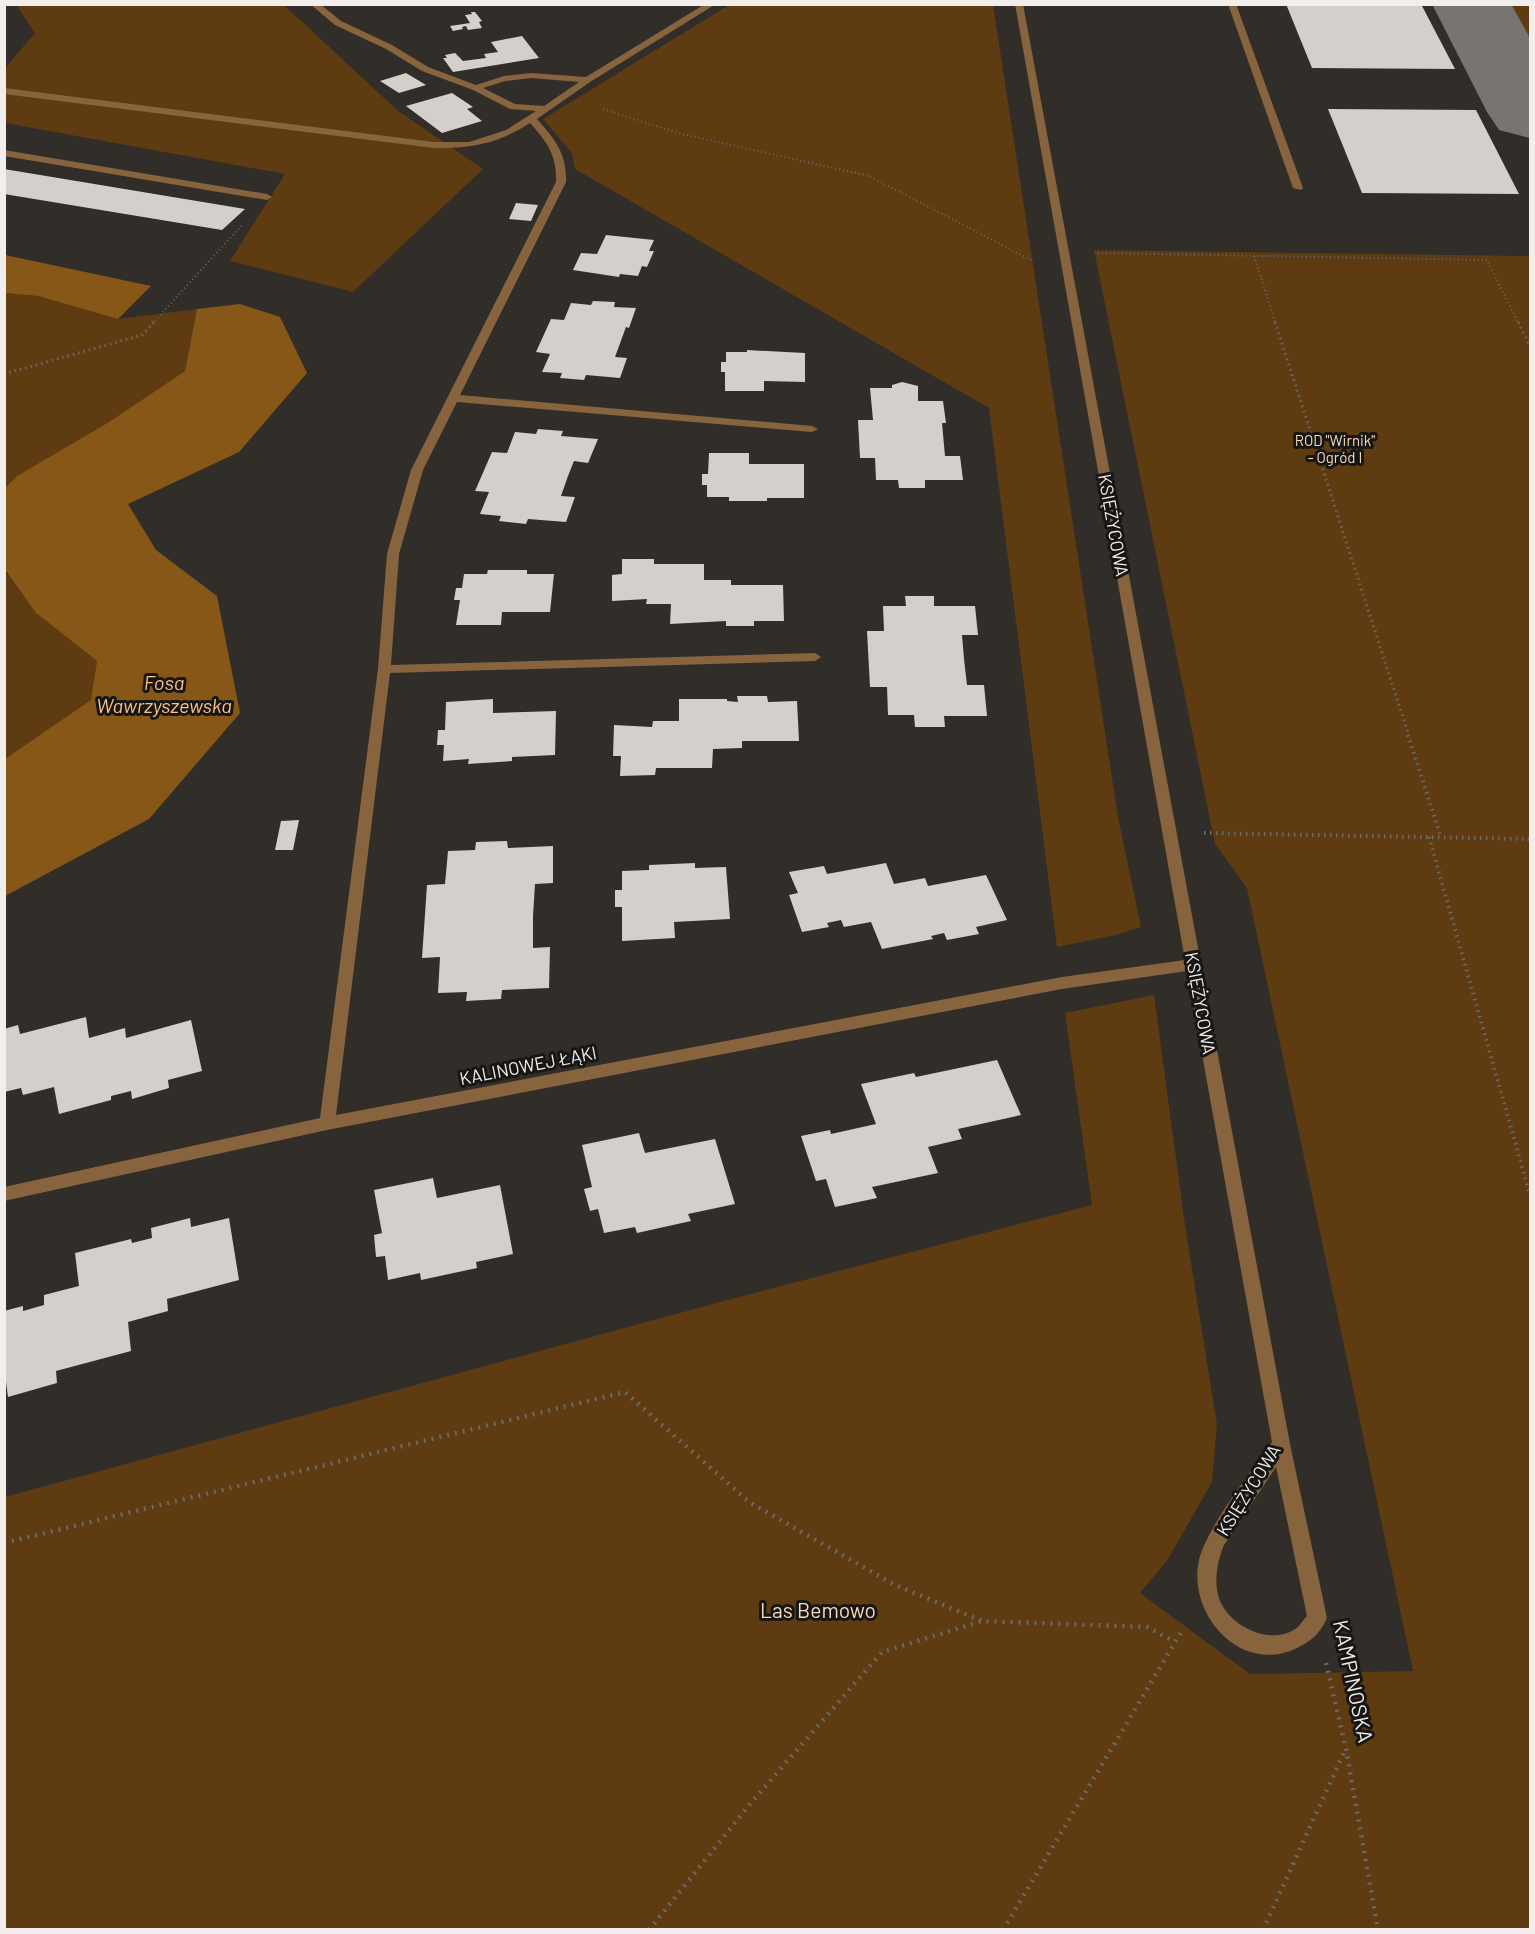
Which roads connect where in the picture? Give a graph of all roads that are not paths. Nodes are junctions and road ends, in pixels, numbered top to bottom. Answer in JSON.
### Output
{"nodes":[{"id":1,"x":314,"y":4,"type":"edge"},
{"id":2,"x":712,"y":4,"type":"edge"},
{"id":3,"x":1019,"y":4,"type":"edge"},
{"id":4,"x":1232,"y":4,"type":"edge"},
{"id":5,"x":587,"y":80,"type":"junction"},
{"id":6,"x":476,"y":88,"type":"junction"},
{"id":7,"x":4,"y":92,"type":"edge"},
{"id":8,"x":544,"y":109,"type":"junction"},
{"id":9,"x":531,"y":118,"type":"junction"},
{"id":10,"x":4,"y":153,"type":"edge"},
{"id":11,"x":1298,"y":188,"type":"dead end"},
{"id":12,"x":267,"y":197,"type":"road end"},
{"id":13,"x":454,"y":398,"type":"junction"},
{"id":14,"x":812,"y":429,"type":"dead end"},
{"id":15,"x":815,"y":657,"type":"dead end"},
{"id":16,"x":384,"y":669,"type":"junction"},
{"id":17,"x":1194,"y":964,"type":"junction"},
{"id":18,"x":327,"y":1123,"type":"junction"},
{"id":19,"x":4,"y":1194,"type":"edge"},
{"id":20,"x":1281,"y":1444,"type":"junction"},
{"id":21,"x":1317,"y":1618,"type":"joint"}],
"edges":[{"from":1,"to":6,"type":"street"},
{"from":2,"to":5,"type":"street"},
{"from":3,"to":17,"type":"street","name":"KSIĘŻYCOWA"},
{"from":4,"to":11,"type":"street"},
{"from":5,"to":6,"type":"street"},
{"from":5,"to":8,"type":"street"},
{"from":6,"to":8,"type":"street"},
{"from":7,"to":9,"type":"street"},
{"from":8,"to":9,"type":"street"},
{"from":9,"to":13,"type":"street"},
{"from":10,"to":12,"type":"street"},
{"from":13,"to":14,"type":"street"},
{"from":13,"to":16,"type":"street"},
{"from":15,"to":16,"type":"street"},
{"from":16,"to":18,"type":"street"},
{"from":17,"to":18,"type":"street","name":"KALINOWEJ ŁĄKI"},
{"from":17,"to":20,"type":"street","name":"KSIĘŻYCOWA"},
{"from":18,"to":19,"type":"street","name":"KALINOWEJ ŁĄKI"},
{"from":20,"to":21,"type":"street","name":"KAMPINOSKA"},
{"from":20,"to":21,"type":"street","name":"KSIĘŻYCOWA"}]}
